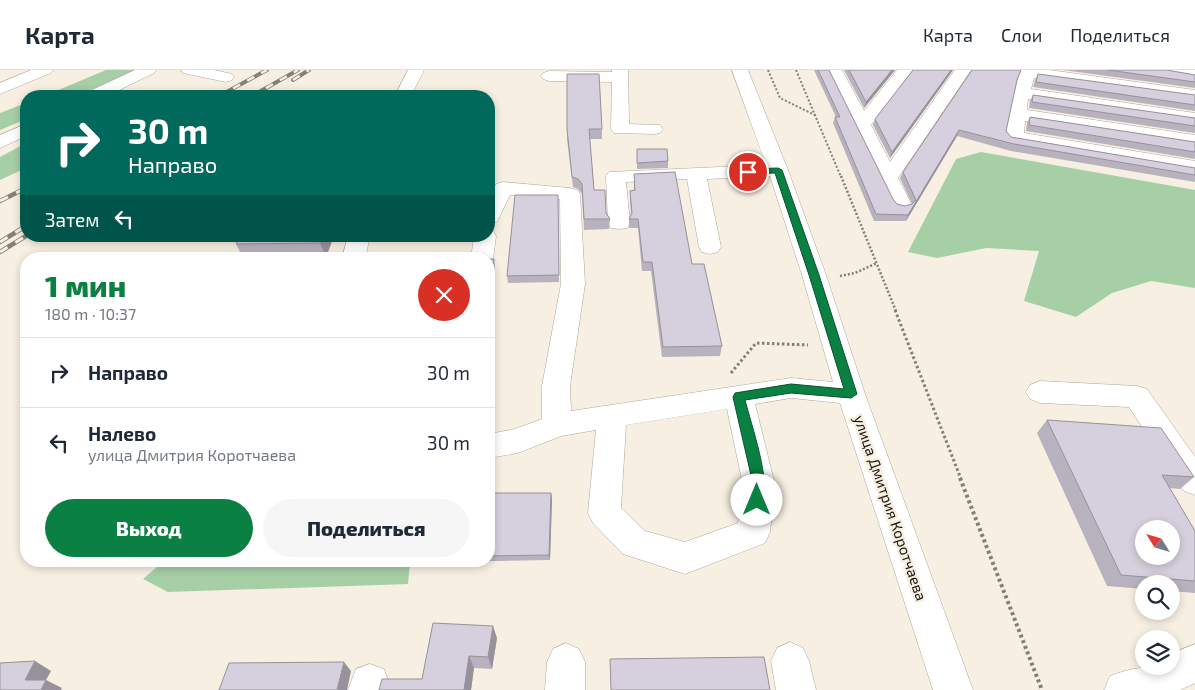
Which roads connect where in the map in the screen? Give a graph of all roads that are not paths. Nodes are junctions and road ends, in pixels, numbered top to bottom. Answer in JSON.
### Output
{"nodes":[{"id":1,"x":45,"y":70,"type":"edge"},
{"id":2,"x":148,"y":70,"type":"edge"},
{"id":3,"x":189,"y":70,"type":"edge"},
{"id":4,"x":416,"y":70,"type":"edge"},
{"id":5,"x":740,"y":70,"type":"edge"},
{"id":6,"x":905,"y":70,"type":"edge"},
{"id":7,"x":963,"y":70,"type":"edge"},
{"id":8,"x":1164,"y":70,"type":"edge"},
{"id":9,"x":1029,"y":71,"type":"edge"},
{"id":10,"x":839,"y":72,"type":"edge"},
{"id":11,"x":620,"y":74,"type":"edge"},
{"id":12,"x":1195,"y":74,"type":"edge"},
{"id":13,"x":226,"y":77,"type":"dead end"},
{"id":14,"x":549,"y":79,"type":"edge"},
{"id":15,"x":0,"y":89,"type":"edge"},
{"id":16,"x":106,"y":90,"type":"edge"},
{"id":17,"x":406,"y":90,"type":"edge"},
{"id":18,"x":1021,"y":93,"type":"junction"},
{"id":19,"x":1195,"y":95,"type":"edge"},
{"id":20,"x":1017,"y":114,"type":"junction"},
{"id":21,"x":1195,"y":118,"type":"edge"},
{"id":22,"x":862,"y":125,"type":"junction"},
{"id":23,"x":654,"y":129,"type":"dead end"},
{"id":24,"x":20,"y":132,"type":"edge"},
{"id":25,"x":1195,"y":141,"type":"edge"},
{"id":26,"x":0,"y":142,"type":"edge"},
{"id":27,"x":1195,"y":167,"type":"edge"},
{"id":28,"x":778,"y":170,"type":"junction"},
{"id":29,"x":696,"y":173,"type":"junction"},
{"id":30,"x":888,"y":178,"type":"junction"},
{"id":31,"x":495,"y":205,"type":"edge"},
{"id":32,"x":902,"y":205,"type":"edge"},
{"id":33,"x":619,"y":223,"type":"dead end"},
{"id":34,"x":710,"y":247,"type":"dead end"},
{"id":35,"x":732,"y":388,"type":"junction"},
{"id":36,"x":1040,"y":392,"type":"dead end"},
{"id":37,"x":851,"y":394,"type":"junction"},
{"id":38,"x":612,"y":417,"type":"junction"},
{"id":39,"x":557,"y":425,"type":"junction"},
{"id":40,"x":495,"y":445,"type":"edge"},
{"id":41,"x":1195,"y":482,"type":"edge"},
{"id":42,"x":1195,"y":663,"type":"edge"},
{"id":43,"x":953,"y":690,"type":"edge"},
{"id":44,"x":1124,"y":690,"type":"edge"}],
"edges":[{"from":1,"to":15,"type":"street"},
{"from":2,"to":16,"type":"street"},
{"from":3,"to":13,"type":"street"},
{"from":4,"to":17,"type":"street"},
{"from":5,"to":28,"type":"street","name":"улица Дмитрия Коротчаева"},
{"from":6,"to":22,"type":"street"},
{"from":7,"to":30,"type":"street"},
{"from":8,"to":12,"type":"street"},
{"from":9,"to":18,"type":"street"},
{"from":9,"to":19,"type":"street"},
{"from":10,"to":22,"type":"street"},
{"from":11,"to":14,"type":"street"},
{"from":11,"to":23,"type":"street"},
{"from":18,"to":20,"type":"street"},
{"from":18,"to":21,"type":"street"},
{"from":20,"to":25,"type":"street"},
{"from":20,"to":27,"type":"street"},
{"from":22,"to":30,"type":"street"},
{"from":24,"to":26,"type":"street"},
{"from":28,"to":29,"type":"street"},
{"from":28,"to":37,"type":"street","name":"улица Дмитрия Коротчаева"},
{"from":29,"to":33,"type":"street"},
{"from":29,"to":34,"type":"street"},
{"from":30,"to":32,"type":"street"},
{"from":31,"to":39,"type":"street"},
{"from":35,"to":37,"type":"street"},
{"from":35,"to":38,"type":"street"},
{"from":35,"to":38,"type":"street"},
{"from":36,"to":41,"type":"street"},
{"from":37,"to":43,"type":"street","name":"улица Дмитрия Коротчаева"},
{"from":38,"to":39,"type":"street"},
{"from":39,"to":40,"type":"street"},
{"from":42,"to":44,"type":"street"}]}
